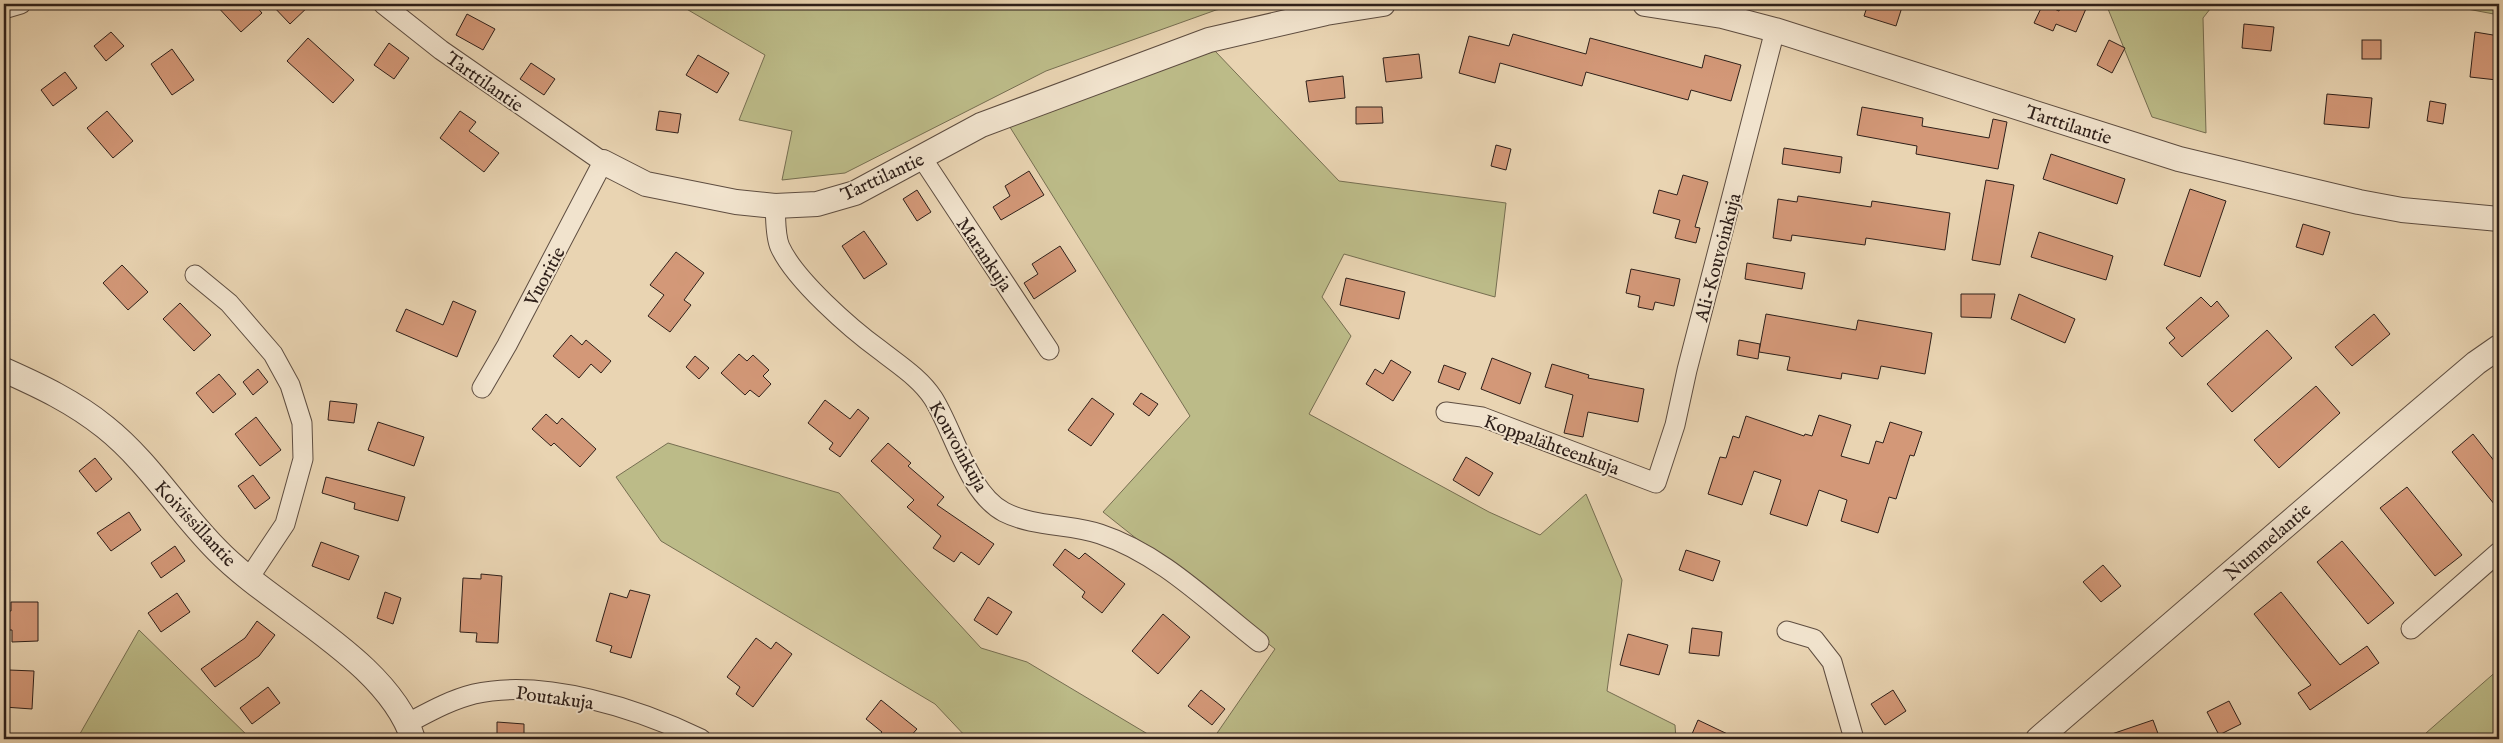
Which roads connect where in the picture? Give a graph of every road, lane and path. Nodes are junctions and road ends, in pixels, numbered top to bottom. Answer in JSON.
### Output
{"nodes":[{"id":1,"x":20,"y":4,"type":"edge"},
{"id":2,"x":383,"y":4,"type":"edge"},
{"id":3,"x":1383,"y":4,"type":"edge"},
{"id":4,"x":1646,"y":4,"type":"edge"},
{"id":5,"x":4,"y":9,"type":"edge"},
{"id":6,"x":1776,"y":30,"type":"junction"},
{"id":7,"x":922,"y":158,"type":"junction"},
{"id":8,"x":604,"y":162,"type":"junction"},
{"id":9,"x":775,"y":206,"type":"junction"},
{"id":10,"x":2499,"y":219,"type":"edge"},
{"id":11,"x":195,"y":275,"type":"dead end"},
{"id":12,"x":2499,"y":347,"type":"edge"},
{"id":13,"x":1049,"y":350,"type":"dead end"},
{"id":14,"x":4,"y":370,"type":"edge"},
{"id":15,"x":482,"y":388,"type":"dead end"},
{"id":16,"x":1446,"y":412,"type":"dead end"},
{"id":17,"x":1656,"y":483,"type":"joint"},
{"id":18,"x":2499,"y":552,"type":"edge"},
{"id":19,"x":249,"y":578,"type":"junction"},
{"id":20,"x":2411,"y":628,"type":"dead end"},
{"id":21,"x":1787,"y":631,"type":"dead end"},
{"id":22,"x":1258,"y":642,"type":"dead end"},
{"id":23,"x":410,"y":731,"type":"edge"},
{"id":24,"x":702,"y":739,"type":"edge"},
{"id":25,"x":1854,"y":739,"type":"edge"},
{"id":26,"x":2038,"y":739,"type":"edge"}],
"edges":[{"from":1,"to":5,"type":"street"},
{"from":2,"to":8,"type":"street","name":"Tarttilantie"},
{"from":3,"to":7,"type":"street","name":"Tarttilantie"},
{"from":4,"to":6,"type":"street","name":"Tarttilantie"},
{"from":6,"to":10,"type":"street","name":"Tarttilantie"},
{"from":6,"to":17,"type":"street","name":"Ali-Kouvoinkuja"},
{"from":7,"to":9,"type":"street","name":"Tarttilantie"},
{"from":7,"to":13,"type":"street","name":"Marankuja"},
{"from":8,"to":9,"type":"street","name":"Tarttilantie"},
{"from":8,"to":15,"type":"street","name":"Vuoritie"},
{"from":9,"to":22,"type":"street","name":"Kouvoinkuja"},
{"from":11,"to":19,"type":"street"},
{"from":12,"to":26,"type":"street","name":"Nummelantie"},
{"from":14,"to":19,"type":"street","name":"Koivissillantie"},
{"from":16,"to":17,"type":"street","name":"Koppalähteenkuja"},
{"from":18,"to":20,"type":"street"},
{"from":19,"to":23,"type":"street","name":"Koivissillantie"},
{"from":21,"to":25,"type":"street"},
{"from":23,"to":24,"type":"street","name":"Poutakuja"}]}
